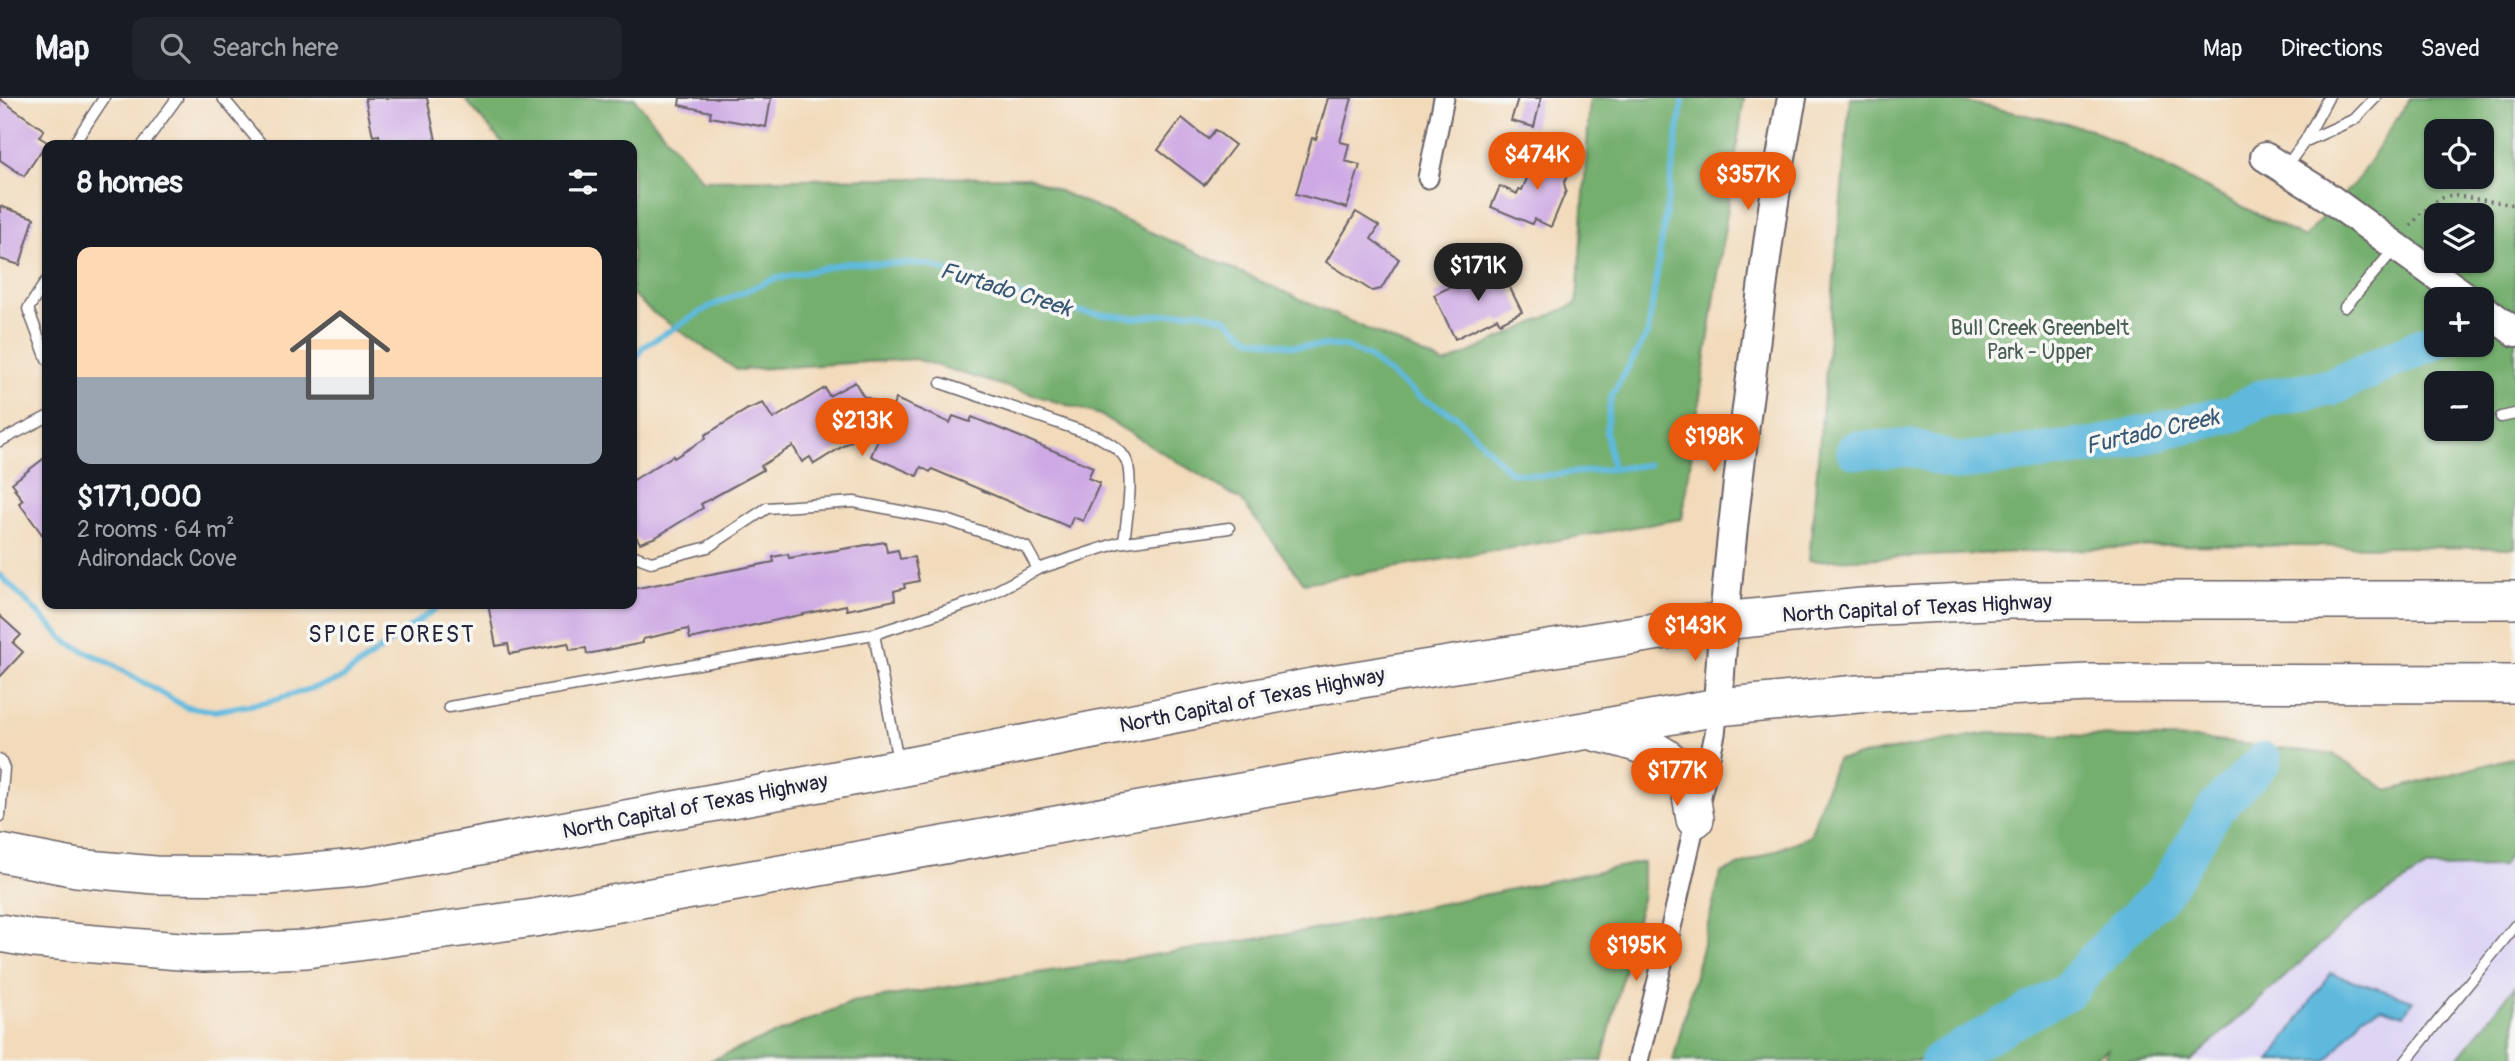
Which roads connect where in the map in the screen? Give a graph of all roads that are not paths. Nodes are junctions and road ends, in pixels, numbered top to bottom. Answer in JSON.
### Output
{"nodes":[{"id":1,"x":104,"y":98,"type":"edge"},
{"id":2,"x":177,"y":98,"type":"edge"},
{"id":3,"x":223,"y":98,"type":"edge"},
{"id":4,"x":1444,"y":98,"type":"edge"},
{"id":5,"x":1792,"y":98,"type":"edge"},
{"id":6,"x":2328,"y":98,"type":"edge"},
{"id":7,"x":2375,"y":98,"type":"edge"},
{"id":8,"x":76,"y":140,"type":"edge"},
{"id":9,"x":147,"y":140,"type":"edge"},
{"id":10,"x":258,"y":140,"type":"edge"},
{"id":11,"x":2305,"y":141,"type":"junction"},
{"id":12,"x":2275,"y":163,"type":"joint"},
{"id":13,"x":1428,"y":178,"type":"dead end"},
{"id":14,"x":2396,"y":247,"type":"junction"},
{"id":15,"x":2452,"y":287,"type":"edge"},
{"id":16,"x":42,"y":288,"type":"edge"},
{"id":17,"x":2345,"y":307,"type":"dead end"},
{"id":18,"x":2494,"y":317,"type":"edge"},
{"id":19,"x":2515,"y":332,"type":"edge"},
{"id":20,"x":42,"y":346,"type":"edge"},
{"id":21,"x":941,"y":383,"type":"dead end"},
{"id":22,"x":2515,"y":414,"type":"edge"},
{"id":23,"x":2501,"y":417,"type":"dead end"},
{"id":24,"x":42,"y":420,"type":"edge"},
{"id":25,"x":0,"y":441,"type":"edge"},
{"id":26,"x":1229,"y":528,"type":"dead end"},
{"id":27,"x":1124,"y":542,"type":"junction"},
{"id":28,"x":637,"y":557,"type":"edge"},
{"id":29,"x":1038,"y":569,"type":"junction"},
{"id":30,"x":2515,"y":600,"type":"edge"},
{"id":31,"x":1722,"y":621,"type":"junction"},
{"id":32,"x":874,"y":634,"type":"junction"},
{"id":33,"x":2515,"y":684,"type":"edge"},
{"id":34,"x":449,"y":707,"type":"dead end"},
{"id":35,"x":1718,"y":707,"type":"junction"},
{"id":36,"x":1587,"y":731,"type":"junction"},
{"id":37,"x":0,"y":760,"type":"edge"},
{"id":38,"x":900,"y":768,"type":"junction"},
{"id":39,"x":0,"y":816,"type":"edge"},
{"id":40,"x":1695,"y":820,"type":"junction"},
{"id":41,"x":0,"y":853,"type":"edge"},
{"id":42,"x":2515,"y":926,"type":"edge"},
{"id":43,"x":0,"y":933,"type":"edge"},
{"id":44,"x":1638,"y":1061,"type":"edge"},
{"id":45,"x":2406,"y":1061,"type":"edge"}],
"edges":[{"from":1,"to":8,"type":"lane"},
{"from":2,"to":9,"type":"lane"},
{"from":3,"to":10,"type":"lane"},
{"from":4,"to":13,"type":"street"},
{"from":5,"to":31,"type":"main road"},
{"from":6,"to":11,"type":"lane"},
{"from":7,"to":11,"type":"lane"},
{"from":11,"to":12,"type":"lane"},
{"from":12,"to":14,"type":"main road"},
{"from":14,"to":15,"type":"main road"},
{"from":14,"to":17,"type":"lane"},
{"from":16,"to":20,"type":"lane"},
{"from":18,"to":19,"type":"main road"},
{"from":21,"to":27,"type":"lane"},
{"from":22,"to":23,"type":"lane"},
{"from":24,"to":25,"type":"lane"},
{"from":26,"to":27,"type":"lane"},
{"from":27,"to":29,"type":"lane"},
{"from":28,"to":29,"type":"lane"},
{"from":29,"to":32,"type":"lane"},
{"from":30,"to":31,"type":"highway","name":"North Capital of Texas Highway"},
{"from":31,"to":35,"type":"main road"},
{"from":31,"to":38,"type":"highway","name":"North Capital of Texas Highway"},
{"from":32,"to":34,"type":"lane"},
{"from":32,"to":38,"type":"lane"},
{"from":33,"to":35,"type":"highway"},
{"from":35,"to":36,"type":"highway"},
{"from":35,"to":40,"type":"street"},
{"from":36,"to":40,"type":"highway"},
{"from":36,"to":43,"type":"highway"},
{"from":37,"to":39,"type":"lane"},
{"from":38,"to":41,"type":"highway","name":"North Capital of Texas Highway"},
{"from":40,"to":44,"type":"street"},
{"from":42,"to":45,"type":"lane"}]}
